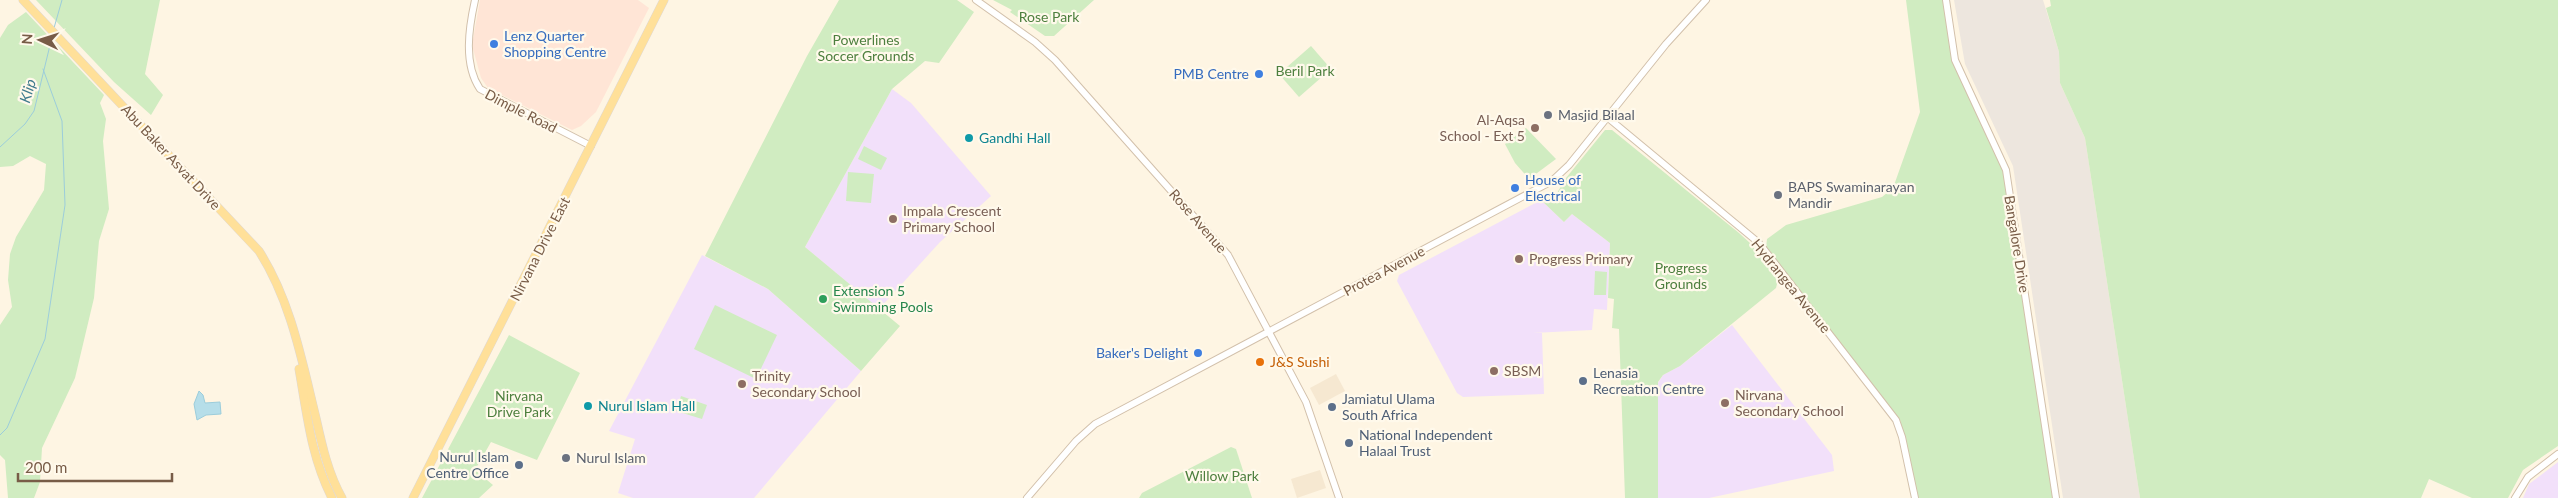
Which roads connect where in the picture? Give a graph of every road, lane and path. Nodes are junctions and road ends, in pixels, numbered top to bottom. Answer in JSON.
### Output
{"nodes":[{"id":1,"x":23,"y":0,"type":"edge"},
{"id":2,"x":474,"y":0,"type":"edge"},
{"id":3,"x":664,"y":0,"type":"edge"},
{"id":4,"x":976,"y":0,"type":"edge"},
{"id":5,"x":1706,"y":0,"type":"edge"},
{"id":6,"x":1946,"y":0,"type":"edge"},
{"id":7,"x":1607,"y":117,"type":"junction"},
{"id":8,"x":591,"y":146,"type":"junction"},
{"id":9,"x":294,"y":330,"type":"junction"},
{"id":10,"x":1269,"y":332,"type":"junction"},
{"id":11,"x":2558,"y":454,"type":"edge"},
{"id":12,"x":332,"y":498,"type":"edge"},
{"id":13,"x":342,"y":498,"type":"edge"},
{"id":14,"x":413,"y":498,"type":"edge"},
{"id":15,"x":1027,"y":498,"type":"edge"},
{"id":16,"x":1340,"y":498,"type":"edge"},
{"id":17,"x":1915,"y":498,"type":"edge"},
{"id":18,"x":2056,"y":498,"type":"edge"},
{"id":19,"x":2516,"y":498,"type":"edge"}],
"edges":[{"from":1,"to":9,"type":"main road","name":"Abu Baker Asvat Drive"},
{"from":2,"to":8,"type":"street","name":"Dimple Road"},
{"from":3,"to":8,"type":"main road","name":"Nirvana Drive East"},
{"from":4,"to":10,"type":"street","name":"Rose Avenue"},
{"from":5,"to":7,"type":"street","name":"Protea Avenue"},
{"from":6,"to":18,"type":"street","name":"Bangalore Drive"},
{"from":7,"to":10,"type":"street","name":"Protea Avenue"},
{"from":7,"to":17,"type":"street","name":"Hydrangea Avenue"},
{"from":8,"to":14,"type":"main road","name":"Nirvana Drive East"},
{"from":9,"to":12,"type":"main road","name":"Abu Baker Asvat Drive"},
{"from":9,"to":13,"type":"main road","name":"Abu Baker Asvat Drive"},
{"from":10,"to":15,"type":"street","name":"Protea Avenue"},
{"from":10,"to":16,"type":"street","name":"Rose Avenue"},
{"from":11,"to":19,"type":"street"}]}
